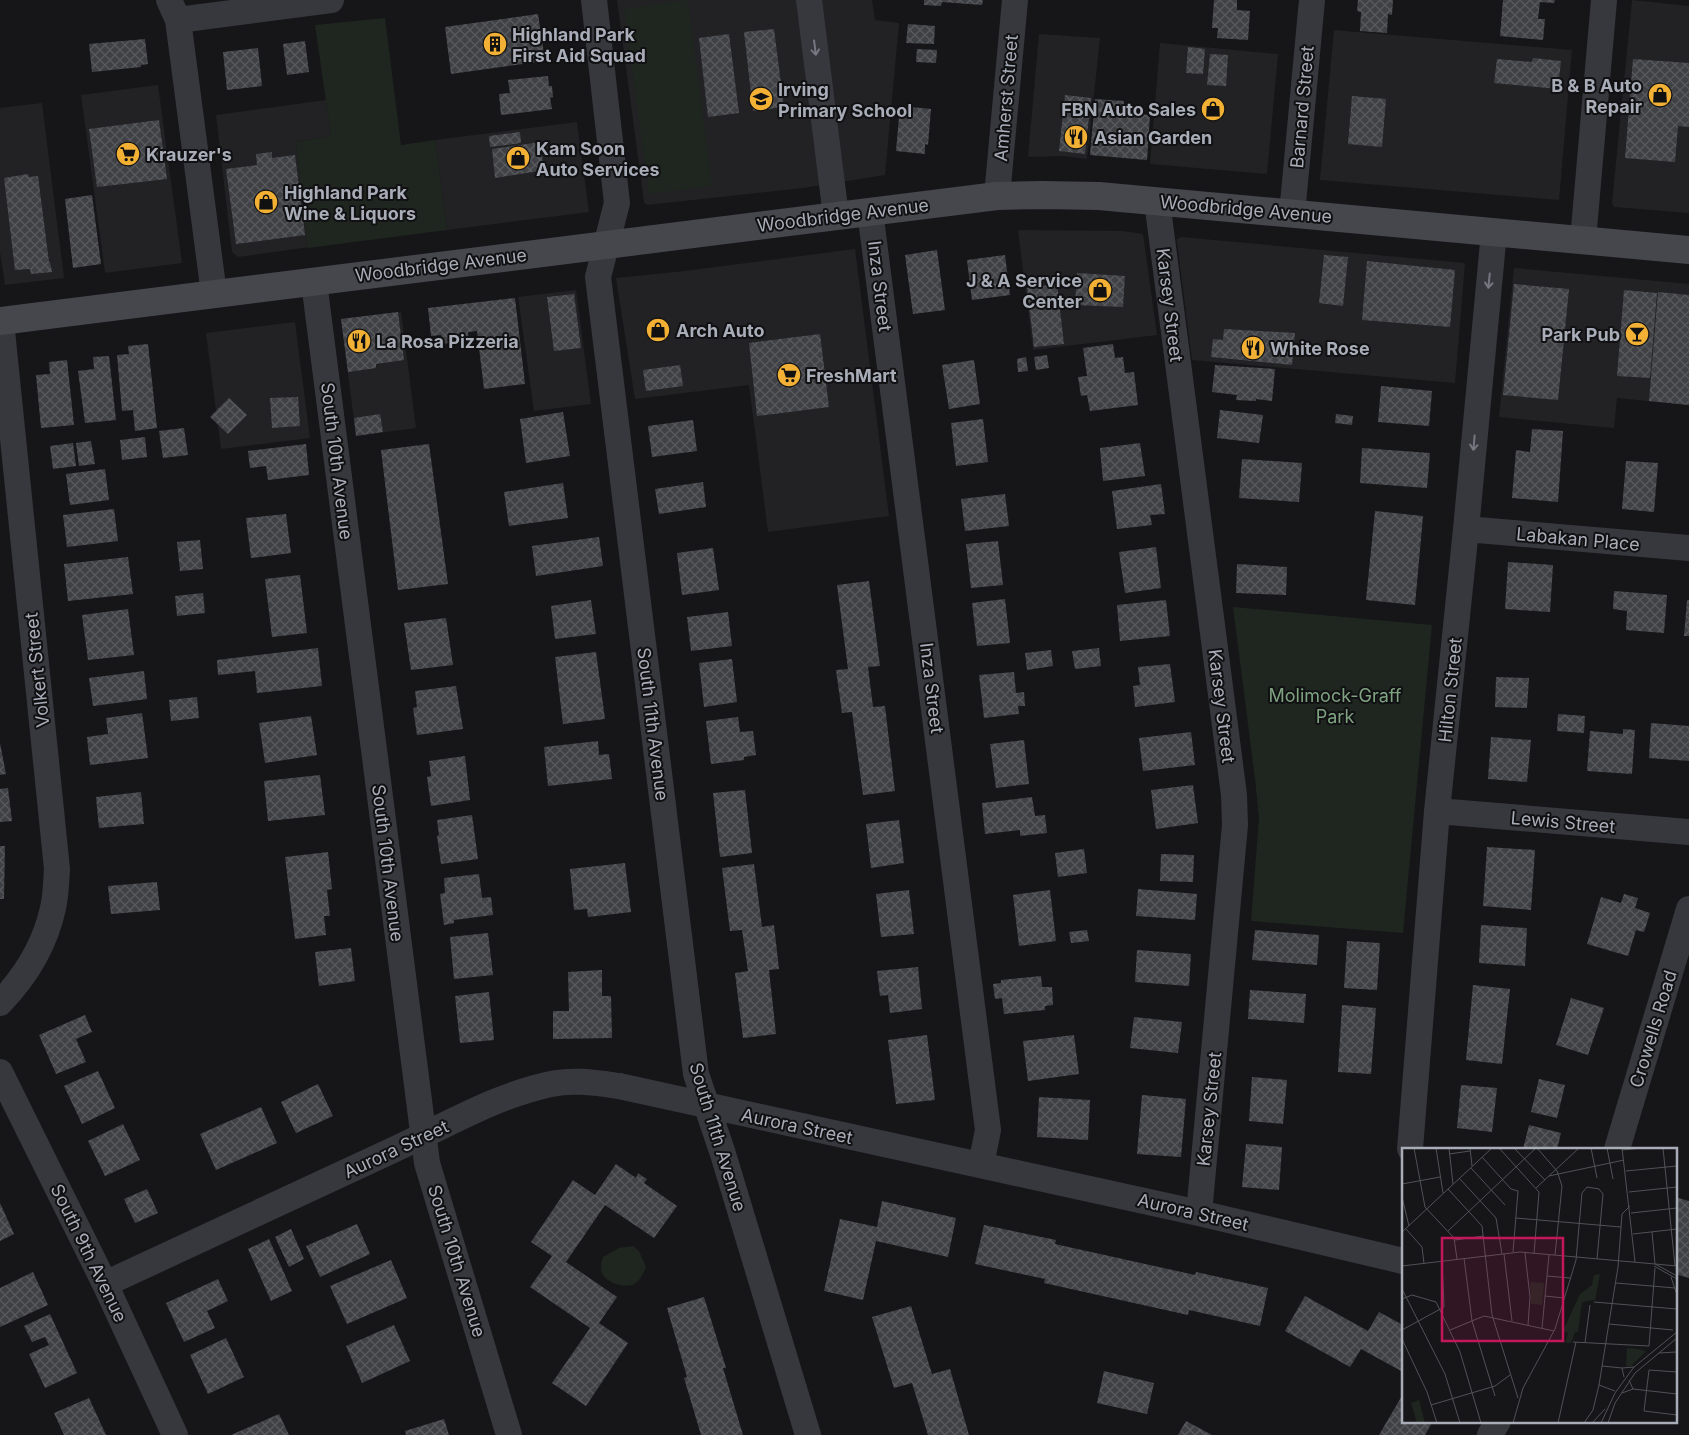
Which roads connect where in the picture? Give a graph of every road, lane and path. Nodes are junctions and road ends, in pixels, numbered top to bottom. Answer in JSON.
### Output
{"nodes":[{"id":1,"x":331,"y":0,"type":"edge"},
{"id":2,"x":594,"y":0,"type":"edge"},
{"id":3,"x":809,"y":0,"type":"edge"},
{"id":4,"x":1014,"y":0,"type":"edge"},
{"id":5,"x":1312,"y":0,"type":"edge"},
{"id":6,"x":1604,"y":0,"type":"edge"},
{"id":7,"x":173,"y":10,"type":"edge"},
{"id":8,"x":997,"y":196,"type":"junction"},
{"id":9,"x":1157,"y":201,"type":"junction"},
{"id":10,"x":870,"y":211,"type":"junction"},
{"id":11,"x":1292,"y":214,"type":"junction"},
{"id":12,"x":836,"y":216,"type":"junction"},
{"id":13,"x":1494,"y":232,"type":"junction"},
{"id":14,"x":1582,"y":240,"type":"junction"},
{"id":15,"x":606,"y":244,"type":"junction"},
{"id":16,"x":1689,"y":250,"type":"edge"},
{"id":17,"x":314,"y":282,"type":"junction"},
{"id":18,"x":214,"y":294,"type":"junction"},
{"id":19,"x":0,"y":321,"type":"edge"},
{"id":20,"x":1466,"y":529,"type":"junction"},
{"id":21,"x":1689,"y":548,"type":"edge"},
{"id":22,"x":1437,"y":811,"type":"junction"},
{"id":23,"x":1689,"y":832,"type":"edge"},
{"id":24,"x":1689,"y":909,"type":"edge"},
{"id":25,"x":0,"y":1003,"type":"edge"},
{"id":26,"x":0,"y":1072,"type":"edge"},
{"id":27,"x":706,"y":1106,"type":"junction"},
{"id":28,"x":424,"y":1136,"type":"junction"},
{"id":29,"x":1410,"y":1148,"type":"edge"},
{"id":30,"x":1617,"y":1148,"type":"edge"},
{"id":31,"x":981,"y":1165,"type":"junction"},
{"id":32,"x":1199,"y":1214,"type":"junction"},
{"id":33,"x":1402,"y":1254,"type":"edge"},
{"id":34,"x":105,"y":1284,"type":"junction"},
{"id":35,"x":1497,"y":1422,"type":"edge"},
{"id":36,"x":174,"y":1435,"type":"edge"},
{"id":37,"x":509,"y":1435,"type":"edge"},
{"id":38,"x":808,"y":1435,"type":"edge"},
{"id":39,"x":1490,"y":1435,"type":"edge"}],
"edges":[{"from":1,"to":7,"type":"street"},
{"from":2,"to":15,"type":"street","name":"South 11th Avenue"},
{"from":3,"to":12,"type":"street","one_way":true},
{"from":4,"to":8,"type":"street","name":"Amherst Street"},
{"from":5,"to":11,"type":"street","name":"Barnard Street"},
{"from":6,"to":14,"type":"street"},
{"from":7,"to":18,"type":"street"},
{"from":8,"to":9,"type":"main road","name":"Woodbridge Avenue"},
{"from":8,"to":10,"type":"main road","name":"Woodbridge Avenue"},
{"from":9,"to":11,"type":"main road","name":"Woodbridge Avenue"},
{"from":9,"to":32,"type":"street","name":"Karsey Street"},
{"from":10,"to":12,"type":"main road","name":"Woodbridge Avenue"},
{"from":10,"to":31,"type":"street","name":"Inza Street"},
{"from":11,"to":13,"type":"main road","name":"Woodbridge Avenue"},
{"from":12,"to":15,"type":"main road","name":"Woodbridge Avenue"},
{"from":13,"to":14,"type":"main road","name":"Woodbridge Avenue"},
{"from":13,"to":20,"type":"street","name":"Hilton Street","one_way":true},
{"from":14,"to":16,"type":"main road","name":"Woodbridge Avenue"},
{"from":15,"to":17,"type":"main road","name":"Woodbridge Avenue"},
{"from":15,"to":27,"type":"street","name":"South 11th Avenue"},
{"from":17,"to":18,"type":"main road","name":"Woodbridge Avenue"},
{"from":17,"to":28,"type":"street","name":"South 10th Avenue"},
{"from":18,"to":19,"type":"main road","name":"Woodbridge Avenue"},
{"from":19,"to":25,"type":"street","name":"Volkert Street"},
{"from":20,"to":21,"type":"street","name":"Labakan Place"},
{"from":20,"to":22,"type":"street","name":"Hilton Street"},
{"from":22,"to":23,"type":"street","name":"Lewis Street"},
{"from":22,"to":29,"type":"street","name":"Hilton Street"},
{"from":24,"to":30,"type":"street","name":"Crowells Road"},
{"from":26,"to":34,"type":"street","name":"South 9th Avenue"},
{"from":27,"to":28,"type":"street","name":"Aurora Street"},
{"from":27,"to":31,"type":"street","name":"Aurora Street"},
{"from":27,"to":38,"type":"street","name":"South 11th Avenue"},
{"from":28,"to":34,"type":"street","name":"Aurora Street"},
{"from":28,"to":37,"type":"street","name":"South 10th Avenue"},
{"from":31,"to":32,"type":"street","name":"Aurora Street"},
{"from":32,"to":33,"type":"street","name":"Aurora Street"},
{"from":34,"to":36,"type":"street","name":"South 9th Avenue"},
{"from":35,"to":39,"type":"street"}]}
